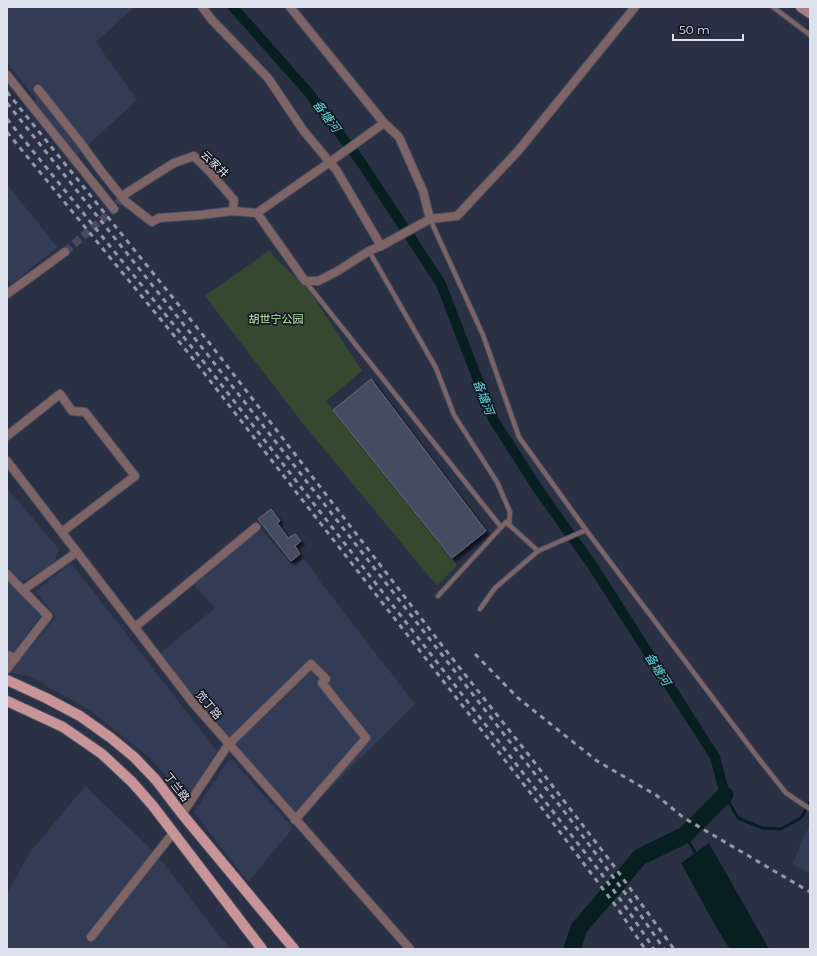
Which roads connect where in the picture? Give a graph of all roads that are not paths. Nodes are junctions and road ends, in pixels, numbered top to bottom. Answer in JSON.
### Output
{"nodes":[{"id":1,"x":202,"y":7,"type":"edge"},
{"id":2,"x":290,"y":7,"type":"edge"},
{"id":3,"x":635,"y":7,"type":"edge"},
{"id":4,"x":773,"y":7,"type":"edge"},
{"id":5,"x":801,"y":7,"type":"edge"},
{"id":6,"x":810,"y":13,"type":"edge"},
{"id":7,"x":810,"y":35,"type":"edge"},
{"id":8,"x":7,"y":75,"type":"edge"},
{"id":9,"x":38,"y":89,"type":"dead end"},
{"id":10,"x":384,"y":123,"type":"junction"},
{"id":11,"x":330,"y":162,"type":"junction"},
{"id":12,"x":125,"y":194,"type":"tunnel mouth"},
{"id":13,"x":114,"y":209,"type":"dead end"},
{"id":14,"x":233,"y":211,"type":"junction"},
{"id":15,"x":257,"y":213,"type":"junction"},
{"id":16,"x":428,"y":220,"type":"junction"},
{"id":17,"x":381,"y":246,"type":"junction"},
{"id":18,"x":369,"y":251,"type":"junction"},
{"id":19,"x":65,"y":252,"type":"tunnel mouth"},
{"id":20,"x":305,"y":281,"type":"junction"},
{"id":21,"x":9,"y":291,"type":"edge"},
{"id":22,"x":7,"y":436,"type":"edge"},
{"id":23,"x":7,"y":461,"type":"edge"},
{"id":24,"x":509,"y":525,"type":"junction"},
{"id":25,"x":256,"y":527,"type":"dead end"},
{"id":26,"x":501,"y":527,"type":"junction"},
{"id":27,"x":586,"y":530,"type":"junction"},
{"id":28,"x":62,"y":532,"type":"junction"},
{"id":29,"x":77,"y":552,"type":"junction"},
{"id":30,"x":538,"y":552,"type":"junction"},
{"id":31,"x":7,"y":574,"type":"edge"},
{"id":32,"x":23,"y":590,"type":"junction"},
{"id":33,"x":438,"y":596,"type":"dead end"},
{"id":34,"x":480,"y":609,"type":"dead end"},
{"id":35,"x":135,"y":627,"type":"junction"},
{"id":36,"x":7,"y":655,"type":"edge"},
{"id":37,"x":16,"y":658,"type":"junction"},
{"id":38,"x":7,"y":669,"type":"edge"},
{"id":39,"x":7,"y":680,"type":"edge"},
{"id":40,"x":7,"y":701,"type":"edge"},
{"id":41,"x":228,"y":745,"type":"junction"},
{"id":42,"x":810,"y":809,"type":"edge"},
{"id":43,"x":182,"y":814,"type":"junction"},
{"id":44,"x":295,"y":820,"type":"junction"},
{"id":45,"x":173,"y":833,"type":"junction"},
{"id":46,"x":91,"y":938,"type":"dead end"},
{"id":47,"x":262,"y":949,"type":"edge"},
{"id":48,"x":294,"y":949,"type":"edge"},
{"id":49,"x":410,"y":949,"type":"edge"}],
"edges":[{"from":1,"to":11,"type":"street"},
{"from":2,"to":10,"type":"street"},
{"from":3,"to":16,"type":"street"},
{"from":4,"to":7,"type":"lane"},
{"from":5,"to":6,"type":"main road"},
{"from":8,"to":13,"type":"street"},
{"from":9,"to":14,"type":"street"},
{"from":10,"to":11,"type":"street"},
{"from":10,"to":16,"type":"street"},
{"from":11,"to":15,"type":"street"},
{"from":11,"to":17,"type":"street"},
{"from":12,"to":14,"type":"street","name":"云家井"},
{"from":14,"to":15,"type":"street"},
{"from":15,"to":20,"type":"street"},
{"from":16,"to":17,"type":"street"},
{"from":16,"to":27,"type":"lane"},
{"from":17,"to":18,"type":"street"},
{"from":18,"to":20,"type":"street"},
{"from":18,"to":24,"type":"lane"},
{"from":19,"to":21,"type":"street"},
{"from":20,"to":26,"type":"lane"},
{"from":22,"to":28,"type":"street"},
{"from":23,"to":28,"type":"street","name":"笕丁路"},
{"from":24,"to":26,"type":"lane"},
{"from":24,"to":30,"type":"lane"},
{"from":25,"to":35,"type":"street"},
{"from":26,"to":33,"type":"lane"},
{"from":27,"to":30,"type":"lane"},
{"from":27,"to":42,"type":"lane"},
{"from":28,"to":29,"type":"street","name":"笕丁路"},
{"from":29,"to":32,"type":"street"},
{"from":29,"to":35,"type":"street","name":"笕丁路"},
{"from":30,"to":34,"type":"lane"},
{"from":31,"to":32,"type":"street"},
{"from":32,"to":37,"type":"street"},
{"from":35,"to":41,"type":"street","name":"笕丁路"},
{"from":36,"to":37,"type":"street"},
{"from":37,"to":38,"type":"street"},
{"from":39,"to":43,"type":"main road","name":"丁兰路"},
{"from":40,"to":45,"type":"main road"},
{"from":41,"to":43,"type":"street"},
{"from":41,"to":44,"type":"street","name":"笕丁路"},
{"from":41,"to":44,"type":"street"},
{"from":43,"to":48,"type":"main road","name":"丁兰路"},
{"from":44,"to":49,"type":"street","name":"笕丁路"},
{"from":45,"to":46,"type":"street"},
{"from":45,"to":47,"type":"main road"}]}
